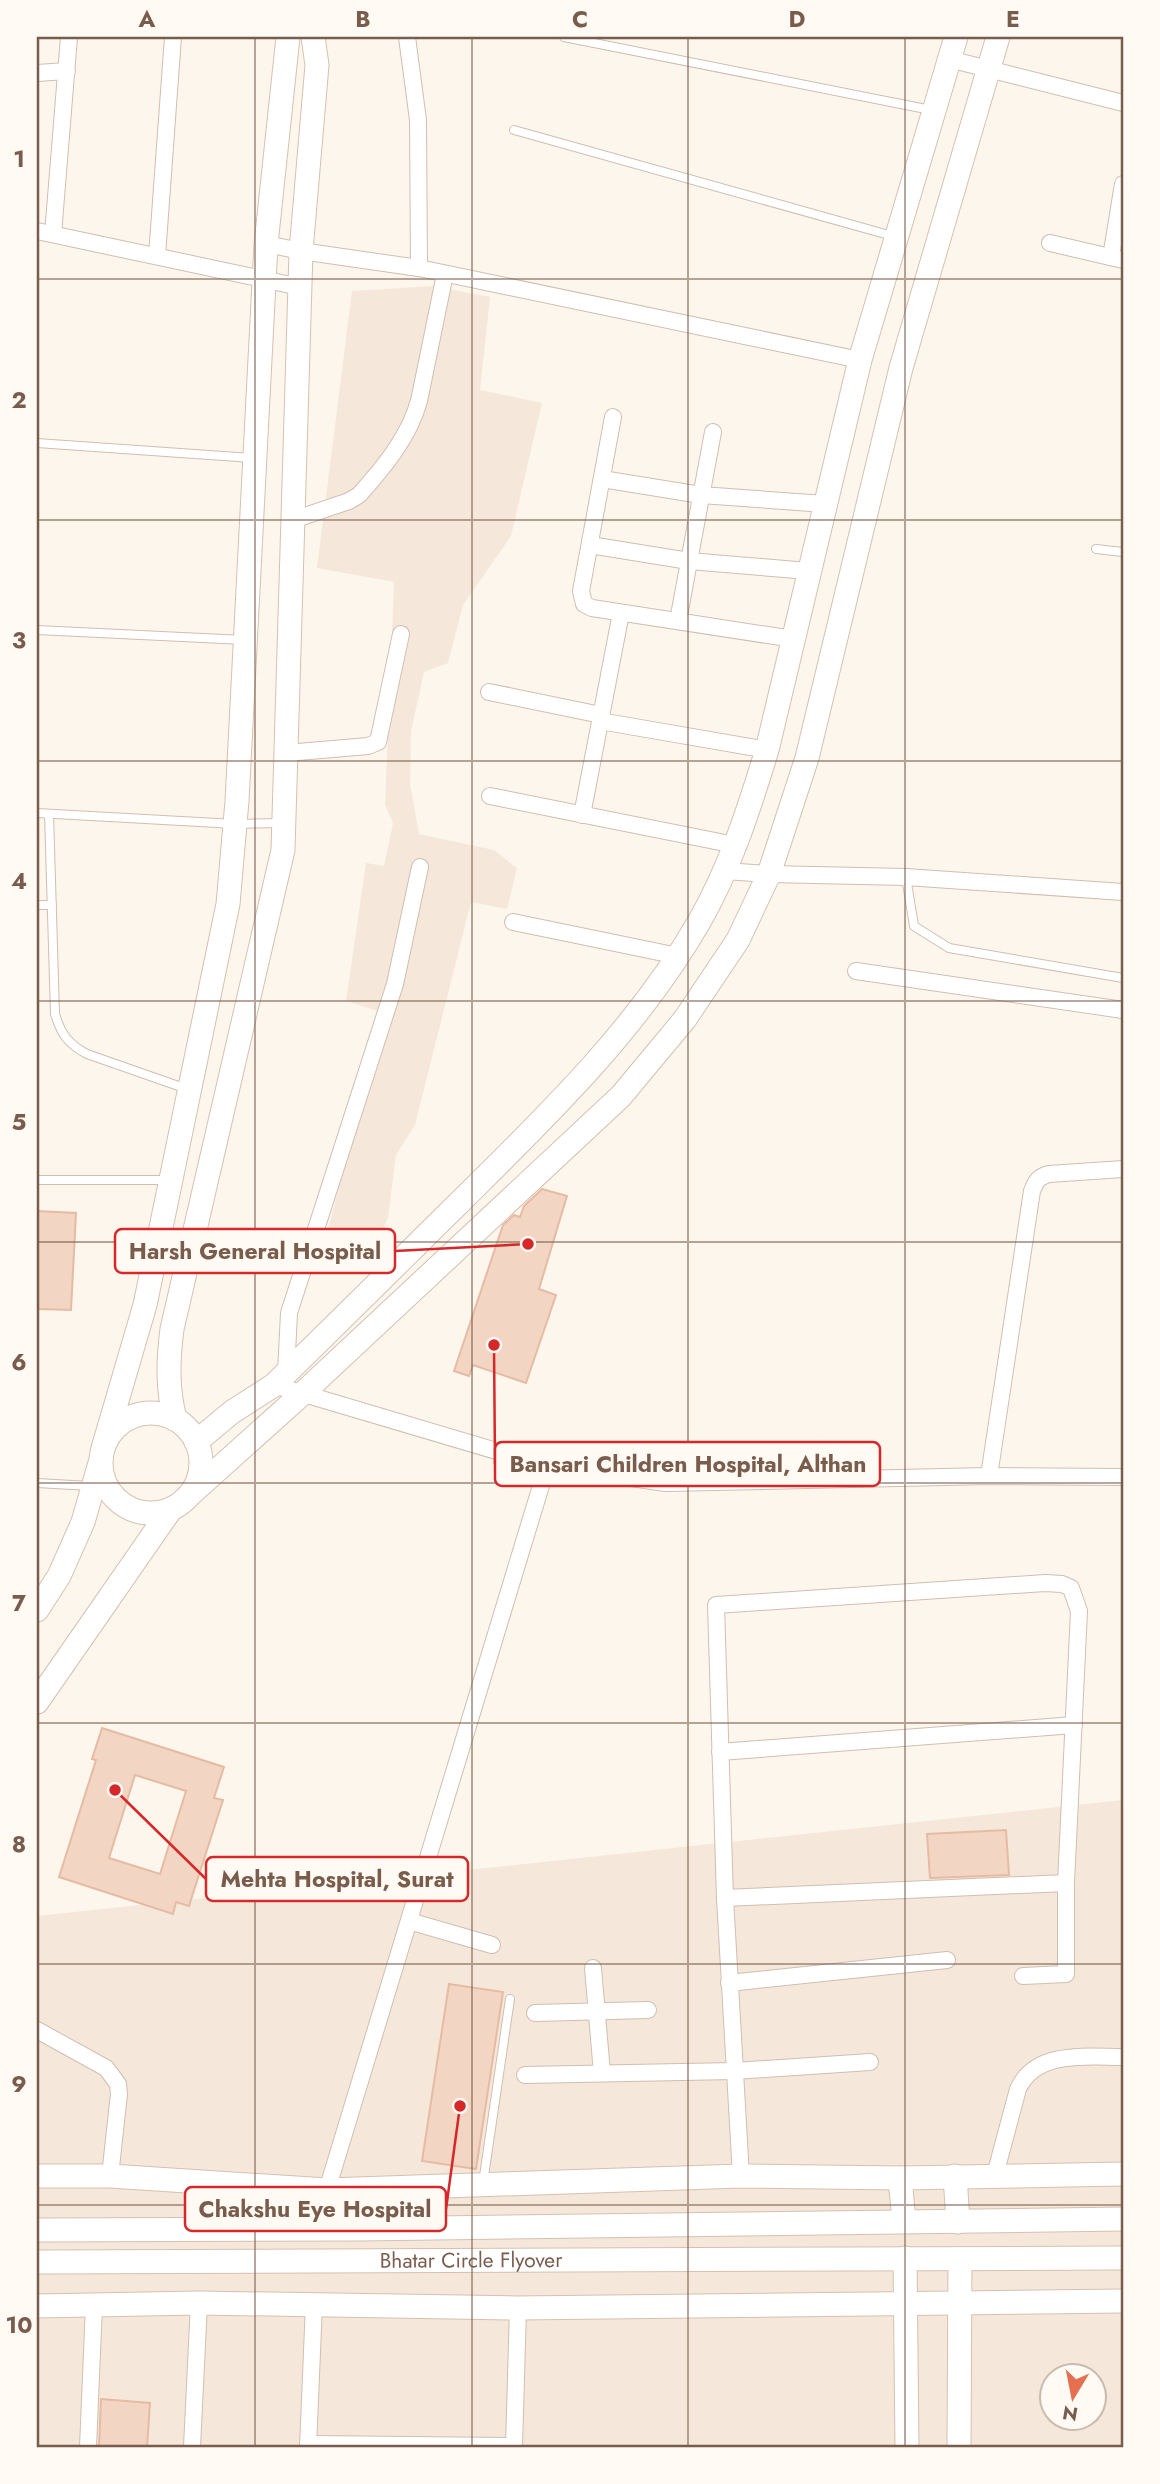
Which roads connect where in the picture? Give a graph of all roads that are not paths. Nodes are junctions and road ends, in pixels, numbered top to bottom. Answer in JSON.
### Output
{"nodes":[{"id":1,"x":69,"y":37,"type":"edge"},
{"id":2,"x":173,"y":37,"type":"edge"},
{"id":3,"x":288,"y":37,"type":"edge"},
{"id":4,"x":313,"y":37,"type":"edge"},
{"id":5,"x":407,"y":37,"type":"edge"},
{"id":6,"x":564,"y":37,"type":"edge"},
{"id":7,"x":998,"y":37,"type":"edge"},
{"id":8,"x":953,"y":43,"type":"edge"},
{"id":9,"x":988,"y":69,"type":"junction"},
{"id":10,"x":67,"y":71,"type":"junction"},
{"id":11,"x":37,"y":72,"type":"edge"},
{"id":12,"x":1123,"y":103,"type":"edge"},
{"id":13,"x":934,"y":111,"type":"junction"},
{"id":14,"x":514,"y":130,"type":"dead end"},
{"id":15,"x":1123,"y":184,"type":"edge"},
{"id":16,"x":37,"y":231,"type":"edge"},
{"id":17,"x":54,"y":234,"type":"junction"},
{"id":18,"x":896,"y":237,"type":"junction"},
{"id":19,"x":1050,"y":243,"type":"dead end"},
{"id":20,"x":266,"y":244,"type":"junction"},
{"id":21,"x":301,"y":251,"type":"junction"},
{"id":22,"x":157,"y":256,"type":"junction"},
{"id":23,"x":1117,"y":258,"type":"edge"},
{"id":24,"x":419,"y":268,"type":"junction"},
{"id":25,"x":445,"y":274,"type":"junction"},
{"id":26,"x":264,"y":279,"type":"junction"},
{"id":27,"x":300,"y":287,"type":"junction"},
{"id":28,"x":860,"y":360,"type":"junction"},
{"id":29,"x":614,"y":417,"type":"dead end"},
{"id":30,"x":713,"y":432,"type":"dead end"},
{"id":31,"x":37,"y":443,"type":"edge"},
{"id":32,"x":255,"y":458,"type":"junction"},
{"id":33,"x":602,"y":480,"type":"junction"},
{"id":34,"x":701,"y":495,"type":"junction"},
{"id":35,"x":825,"y":505,"type":"junction"},
{"id":36,"x":293,"y":520,"type":"junction"},
{"id":37,"x":590,"y":545,"type":"junction"},
{"id":38,"x":1096,"y":549,"type":"dead end"},
{"id":39,"x":1123,"y":552,"type":"edge"},
{"id":40,"x":689,"y":561,"type":"junction"},
{"id":41,"x":808,"y":571,"type":"junction"},
{"id":42,"x":621,"y":613,"type":"junction"},
{"id":43,"x":678,"y":621,"type":"junction"},
{"id":44,"x":37,"y":630,"type":"edge"},
{"id":45,"x":401,"y":634,"type":"dead end"},
{"id":46,"x":793,"y":639,"type":"junction"},
{"id":47,"x":246,"y":640,"type":"junction"},
{"id":48,"x":489,"y":692,"type":"dead end"},
{"id":49,"x":601,"y":718,"type":"junction"},
{"id":50,"x":767,"y":750,"type":"junction"},
{"id":51,"x":286,"y":753,"type":"junction"},
{"id":52,"x":490,"y":796,"type":"dead end"},
{"id":53,"x":37,"y":813,"type":"edge"},
{"id":54,"x":50,"y":814,"type":"junction"},
{"id":55,"x":582,"y":815,"type":"junction"},
{"id":56,"x":284,"y":823,"type":"junction"},
{"id":57,"x":235,"y":824,"type":"junction"},
{"id":58,"x":735,"y":845,"type":"junction"},
{"id":59,"x":420,"y":867,"type":"dead end"},
{"id":60,"x":725,"y":871,"type":"junction"},
{"id":61,"x":769,"y":874,"type":"junction"},
{"id":62,"x":906,"y":877,"type":"junction"},
{"id":63,"x":1123,"y":891,"type":"edge"},
{"id":64,"x":37,"y":905,"type":"edge"},
{"id":65,"x":52,"y":905,"type":"junction"},
{"id":66,"x":513,"y":922,"type":"dead end"},
{"id":67,"x":678,"y":956,"type":"junction"},
{"id":68,"x":856,"y":971,"type":"dead end"},
{"id":69,"x":1123,"y":978,"type":"edge"},
{"id":70,"x":1123,"y":1010,"type":"edge"},
{"id":71,"x":189,"y":1090,"type":"junction"},
{"id":72,"x":1123,"y":1169,"type":"edge"},
{"id":73,"x":37,"y":1180,"type":"edge"},
{"id":74,"x":171,"y":1180,"type":"junction"},
{"id":75,"x":280,"y":1379,"type":"junction"},
{"id":76,"x":302,"y":1394,"type":"junction"},
{"id":77,"x":175,"y":1419,"type":"junction"},
{"id":78,"x":196,"y":1442,"type":"junction"},
{"id":79,"x":102,"y":1453,"type":"junction"},
{"id":80,"x":547,"y":1466,"type":"junction"},
{"id":81,"x":989,"y":1476,"type":"junction"},
{"id":82,"x":1123,"y":1477,"type":"edge"},
{"id":83,"x":37,"y":1483,"type":"edge"},
{"id":84,"x":94,"y":1486,"type":"junction"},
{"id":85,"x":178,"y":1505,"type":"junction"},
{"id":86,"x":37,"y":1610,"type":"edge"},
{"id":87,"x":37,"y":1702,"type":"edge"},
{"id":88,"x":1074,"y":1725,"type":"junction"},
{"id":89,"x":720,"y":1752,"type":"junction"},
{"id":90,"x":1066,"y":1883,"type":"junction"},
{"id":91,"x":724,"y":1898,"type":"junction"},
{"id":92,"x":409,"y":1921,"type":"junction"},
{"id":93,"x":492,"y":1945,"type":"dead end"},
{"id":94,"x":947,"y":1960,"type":"dead end"},
{"id":95,"x":593,"y":1968,"type":"dead end"},
{"id":96,"x":1023,"y":1976,"type":"dead end"},
{"id":97,"x":729,"y":1983,"type":"junction"},
{"id":98,"x":510,"y":1998,"type":"dead end"},
{"id":99,"x":648,"y":2010,"type":"dead end"},
{"id":100,"x":596,"y":2012,"type":"junction"},
{"id":101,"x":535,"y":2013,"type":"dead end"},
{"id":102,"x":37,"y":2030,"type":"edge"},
{"id":103,"x":1123,"y":2057,"type":"edge"},
{"id":104,"x":870,"y":2062,"type":"dead end"},
{"id":105,"x":734,"y":2071,"type":"junction"},
{"id":106,"x":602,"y":2073,"type":"junction"},
{"id":107,"x":526,"y":2075,"type":"dead end"},
{"id":108,"x":1123,"y":2174,"type":"edge"},
{"id":109,"x":995,"y":2175,"type":"junction"},
{"id":110,"x":37,"y":2176,"type":"edge"},
{"id":111,"x":110,"y":2176,"type":"junction"},
{"id":112,"x":741,"y":2176,"type":"junction"},
{"id":113,"x":955,"y":2176,"type":"junction"},
{"id":114,"x":900,"y":2178,"type":"junction"},
{"id":115,"x":482,"y":2185,"type":"junction"},
{"id":116,"x":327,"y":2190,"type":"junction"},
{"id":117,"x":1123,"y":2219,"type":"edge"},
{"id":118,"x":904,"y":2221,"type":"junction"},
{"id":119,"x":958,"y":2222,"type":"junction"},
{"id":120,"x":37,"y":2230,"type":"edge"},
{"id":121,"x":905,"y":2258,"type":"junction"},
{"id":122,"x":1123,"y":2258,"type":"edge"},
{"id":123,"x":960,"y":2259,"type":"junction"},
{"id":124,"x":37,"y":2262,"type":"edge"},
{"id":125,"x":1123,"y":2301,"type":"edge"},
{"id":126,"x":199,"y":2303,"type":"junction"},
{"id":127,"x":906,"y":2303,"type":"junction"},
{"id":128,"x":314,"y":2304,"type":"junction"},
{"id":129,"x":959,"y":2304,"type":"junction"},
{"id":130,"x":94,"y":2305,"type":"junction"},
{"id":131,"x":37,"y":2306,"type":"edge"},
{"id":132,"x":519,"y":2308,"type":"junction"},
{"id":133,"x":308,"y":2446,"type":"edge"},
{"id":134,"x":88,"y":2447,"type":"edge"},
{"id":135,"x":192,"y":2447,"type":"edge"},
{"id":136,"x":514,"y":2447,"type":"edge"},
{"id":137,"x":907,"y":2447,"type":"edge"},
{"id":138,"x":959,"y":2447,"type":"edge"}],
"edges":[{"from":1,"to":10,"type":"street"},
{"from":2,"to":22,"type":"street"},
{"from":3,"to":20,"type":"main road"},
{"from":4,"to":21,"type":"main road"},
{"from":5,"to":24,"type":"street"},
{"from":6,"to":13,"type":"lane"},
{"from":7,"to":9,"type":"main road"},
{"from":8,"to":9,"type":"street"},
{"from":8,"to":13,"type":"main road"},
{"from":9,"to":12,"type":"street"},
{"from":9,"to":61,"type":"main road"},
{"from":10,"to":11,"type":"street"},
{"from":10,"to":17,"type":"street"},
{"from":13,"to":18,"type":"main road"},
{"from":14,"to":18,"type":"lane"},
{"from":15,"to":23,"type":"street"},
{"from":16,"to":17,"type":"street"},
{"from":17,"to":22,"type":"street"},
{"from":18,"to":28,"type":"main road"},
{"from":19,"to":23,"type":"street"},
{"from":20,"to":21,"type":"street"},
{"from":20,"to":26,"type":"main road"},
{"from":21,"to":24,"type":"street"},
{"from":21,"to":27,"type":"main road"},
{"from":22,"to":26,"type":"street"},
{"from":24,"to":25,"type":"street"},
{"from":25,"to":28,"type":"street"},
{"from":25,"to":36,"type":"street"},
{"from":26,"to":27,"type":"street"},
{"from":26,"to":32,"type":"main road"},
{"from":27,"to":36,"type":"main road"},
{"from":28,"to":35,"type":"main road"},
{"from":29,"to":33,"type":"street"},
{"from":30,"to":34,"type":"street"},
{"from":31,"to":32,"type":"lane"},
{"from":32,"to":47,"type":"main road"},
{"from":33,"to":34,"type":"street"},
{"from":33,"to":37,"type":"street"},
{"from":34,"to":35,"type":"street"},
{"from":34,"to":40,"type":"street"},
{"from":35,"to":41,"type":"main road"},
{"from":36,"to":51,"type":"main road"},
{"from":37,"to":40,"type":"street"},
{"from":37,"to":42,"type":"street"},
{"from":38,"to":39,"type":"lane"},
{"from":40,"to":41,"type":"street"},
{"from":40,"to":43,"type":"street"},
{"from":41,"to":46,"type":"main road"},
{"from":42,"to":43,"type":"street"},
{"from":42,"to":49,"type":"street"},
{"from":43,"to":46,"type":"street"},
{"from":44,"to":47,"type":"lane"},
{"from":45,"to":51,"type":"street"},
{"from":46,"to":50,"type":"main road"},
{"from":47,"to":57,"type":"main road"},
{"from":48,"to":49,"type":"street"},
{"from":49,"to":50,"type":"street"},
{"from":49,"to":55,"type":"street"},
{"from":50,"to":58,"type":"main road"},
{"from":51,"to":56,"type":"main road"},
{"from":52,"to":55,"type":"street"},
{"from":53,"to":54,"type":"lane"},
{"from":54,"to":57,"type":"lane"},
{"from":54,"to":65,"type":"lane"},
{"from":55,"to":58,"type":"street"},
{"from":56,"to":57,"type":"lane"},
{"from":56,"to":77,"type":"main road"},
{"from":57,"to":71,"type":"main road"},
{"from":58,"to":60,"type":"main road"},
{"from":59,"to":75,"type":"street"},
{"from":60,"to":61,"type":"street"},
{"from":60,"to":67,"type":"main road"},
{"from":61,"to":62,"type":"street"},
{"from":61,"to":76,"type":"main road"},
{"from":62,"to":63,"type":"street"},
{"from":62,"to":69,"type":"lane"},
{"from":64,"to":65,"type":"lane"},
{"from":65,"to":71,"type":"lane"},
{"from":66,"to":67,"type":"street"},
{"from":67,"to":75,"type":"main road"},
{"from":68,"to":70,"type":"street"},
{"from":71,"to":74,"type":"main road"},
{"from":72,"to":81,"type":"street"},
{"from":73,"to":74,"type":"lane"},
{"from":74,"to":79,"type":"main road"},
{"from":75,"to":76,"type":"street"},
{"from":75,"to":78,"type":"main road"},
{"from":76,"to":80,"type":"street"},
{"from":76,"to":85,"type":"main road"},
{"from":77,"to":78,"type":"main road"},
{"from":77,"to":79,"type":"main road"},
{"from":78,"to":85,"type":"main road"},
{"from":79,"to":84,"type":"main road"},
{"from":79,"to":85,"type":"main road"},
{"from":80,"to":81,"type":"street"},
{"from":80,"to":92,"type":"street"},
{"from":81,"to":82,"type":"street"},
{"from":83,"to":84,"type":"lane"},
{"from":84,"to":86,"type":"main road"},
{"from":85,"to":87,"type":"main road"},
{"from":88,"to":89,"type":"street"},
{"from":88,"to":89,"type":"street"},
{"from":88,"to":90,"type":"street"},
{"from":89,"to":91,"type":"street"},
{"from":90,"to":91,"type":"street"},
{"from":90,"to":96,"type":"street"},
{"from":91,"to":97,"type":"street"},
{"from":92,"to":93,"type":"street"},
{"from":92,"to":116,"type":"street"},
{"from":94,"to":97,"type":"street"},
{"from":95,"to":100,"type":"street"},
{"from":97,"to":105,"type":"street"},
{"from":98,"to":115,"type":"lane"},
{"from":99,"to":100,"type":"street"},
{"from":100,"to":101,"type":"street"},
{"from":100,"to":106,"type":"street"},
{"from":102,"to":111,"type":"street"},
{"from":103,"to":109,"type":"street"},
{"from":104,"to":105,"type":"street"},
{"from":105,"to":106,"type":"street"},
{"from":105,"to":112,"type":"street"},
{"from":106,"to":107,"type":"street"},
{"from":108,"to":109,"type":"main road"},
{"from":109,"to":113,"type":"main road"},
{"from":110,"to":111,"type":"main road"},
{"from":111,"to":116,"type":"main road"},
{"from":112,"to":114,"type":"main road"},
{"from":112,"to":115,"type":"main road"},
{"from":113,"to":114,"type":"main road"},
{"from":113,"to":119,"type":"main road"},
{"from":114,"to":118,"type":"main road"},
{"from":115,"to":116,"type":"main road"},
{"from":117,"to":119,"type":"main road","name":"Bhatar Circle Flyover"},
{"from":118,"to":119,"type":"main road","name":"Bhatar Circle Flyover"},
{"from":118,"to":120,"type":"main road","name":"Bhatar Circle Flyover"},
{"from":121,"to":123,"type":"main road","name":"Bhatar Circle Flyover"},
{"from":121,"to":124,"type":"main road","name":"Bhatar Circle Flyover"},
{"from":121,"to":127,"type":"main road"},
{"from":122,"to":123,"type":"main road","name":"Bhatar Circle Flyover"},
{"from":123,"to":129,"type":"main road"},
{"from":125,"to":129,"type":"main road"},
{"from":126,"to":128,"type":"main road"},
{"from":126,"to":130,"type":"main road"},
{"from":126,"to":135,"type":"street"},
{"from":127,"to":129,"type":"main road"},
{"from":127,"to":132,"type":"main road"},
{"from":127,"to":137,"type":"main road"},
{"from":128,"to":132,"type":"main road"},
{"from":128,"to":133,"type":"street"},
{"from":129,"to":138,"type":"main road"},
{"from":130,"to":131,"type":"main road"},
{"from":130,"to":134,"type":"street"},
{"from":132,"to":136,"type":"street"},
{"from":133,"to":136,"type":"street"}]}
